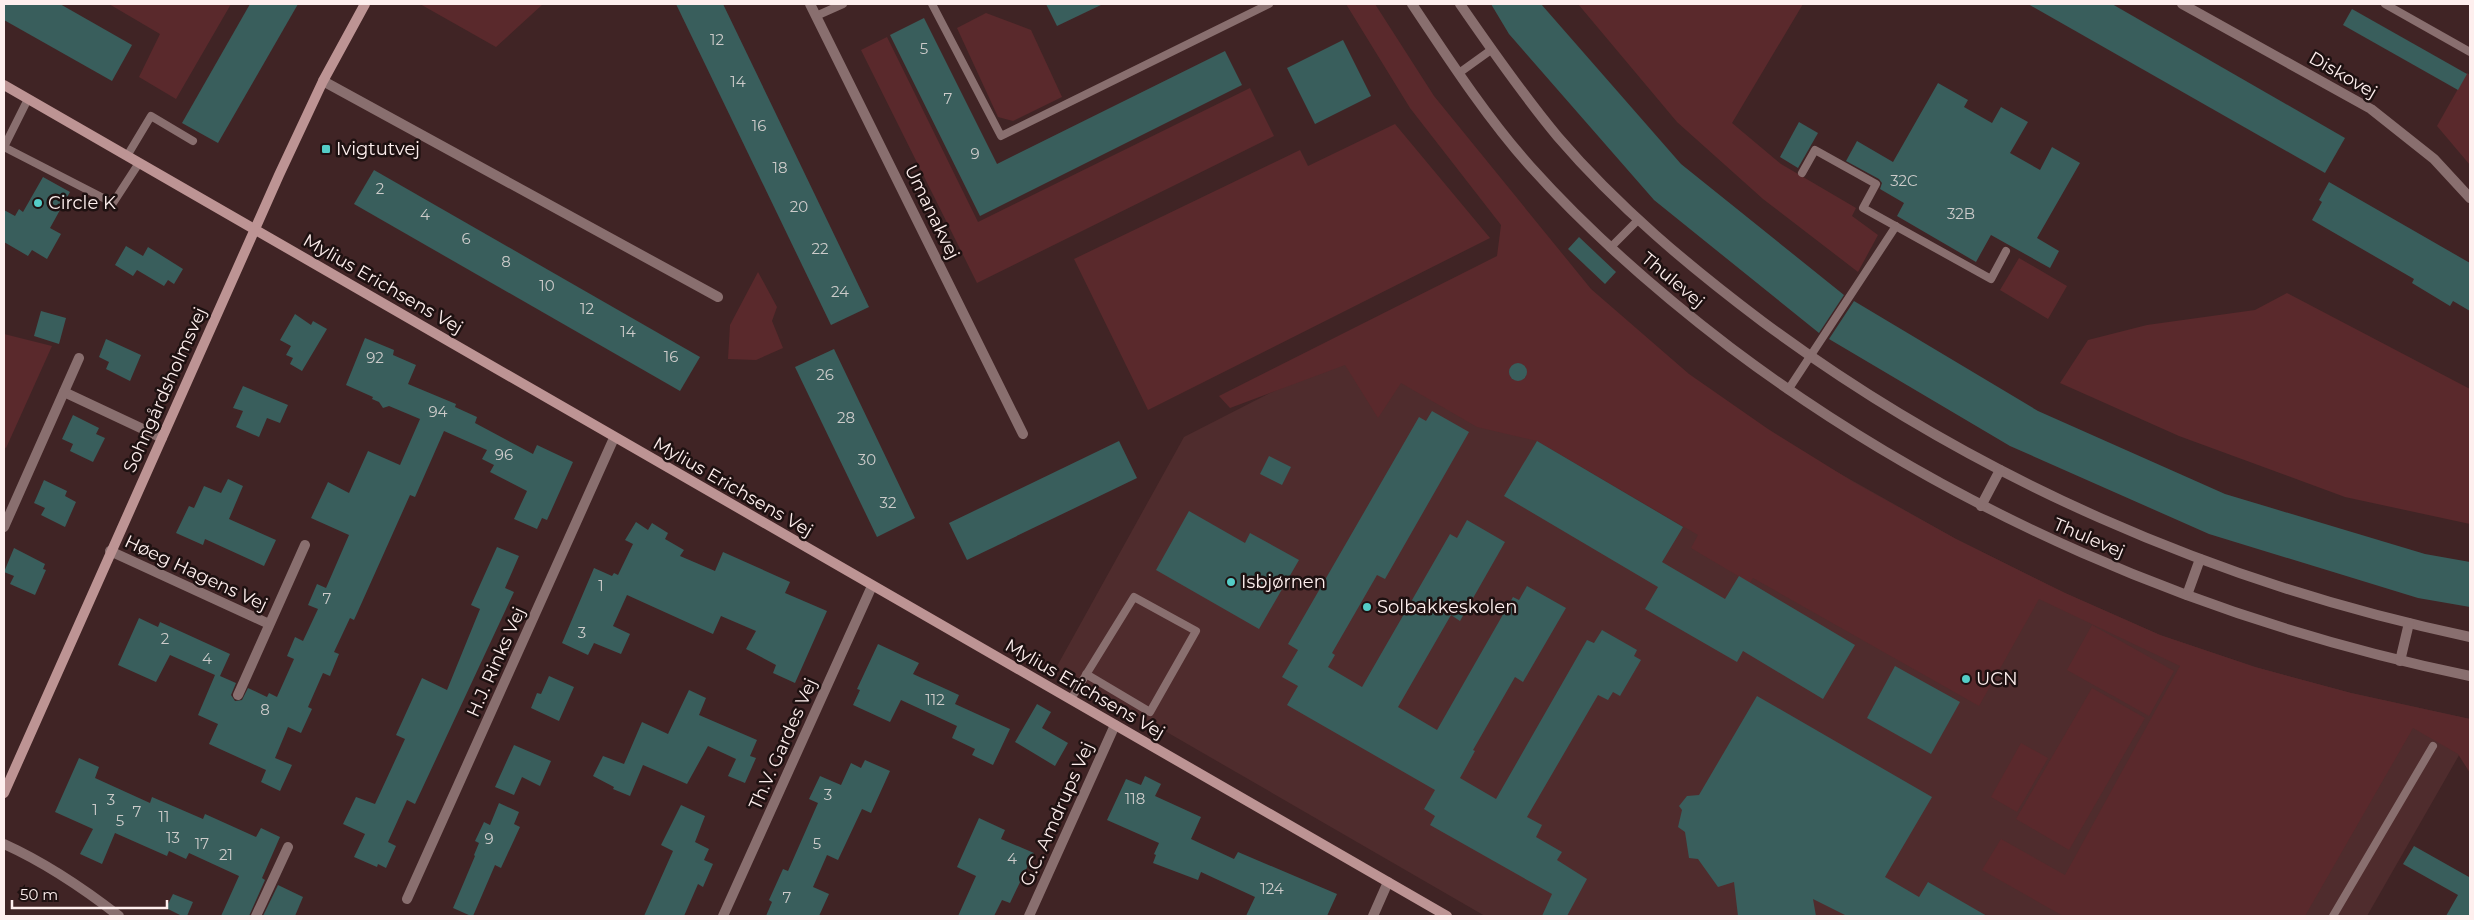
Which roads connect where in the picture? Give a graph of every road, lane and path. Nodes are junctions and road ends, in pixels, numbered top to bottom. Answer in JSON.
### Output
{"nodes":[{"id":1,"x":365,"y":4,"type":"edge"},
{"id":2,"x":810,"y":4,"type":"edge"},
{"id":3,"x":843,"y":4,"type":"edge"},
{"id":4,"x":932,"y":4,"type":"edge"},
{"id":5,"x":1269,"y":4,"type":"edge"},
{"id":6,"x":1412,"y":4,"type":"edge"},
{"id":7,"x":1460,"y":4,"type":"edge"},
{"id":8,"x":2182,"y":4,"type":"edge"},
{"id":9,"x":2385,"y":4,"type":"edge"},
{"id":10,"x":816,"y":16,"type":"junction"},
{"id":11,"x":1491,"y":50,"type":"junction"},
{"id":12,"x":2470,"y":52,"type":"edge"},
{"id":13,"x":1459,"y":73,"type":"junction"},
{"id":14,"x":323,"y":81,"type":"junction"},
{"id":15,"x":4,"y":85,"type":"edge"},
{"id":16,"x":28,"y":99,"type":"junction"},
{"id":17,"x":194,"y":141,"type":"dead end"},
{"id":18,"x":127,"y":156,"type":"junction"},
{"id":19,"x":138,"y":163,"type":"junction"},
{"id":20,"x":1802,"y":173,"type":"dead end"},
{"id":21,"x":2470,"y":198,"type":"edge"},
{"id":22,"x":1638,"y":220,"type":"junction"},
{"id":23,"x":1896,"y":226,"type":"junction"},
{"id":24,"x":255,"y":229,"type":"junction"},
{"id":25,"x":1610,"y":248,"type":"junction"},
{"id":26,"x":2006,"y":251,"type":"dead end"},
{"id":27,"x":718,"y":296,"type":"dead end"},
{"id":28,"x":1811,"y":356,"type":"junction"},
{"id":29,"x":79,"y":358,"type":"dead end"},
{"id":30,"x":1788,"y":390,"type":"junction"},
{"id":31,"x":64,"y":392,"type":"junction"},
{"id":32,"x":1023,"y":434,"type":"dead end"},
{"id":33,"x":162,"y":438,"type":"junction"},
{"id":34,"x":614,"y":438,"type":"junction"},
{"id":35,"x":2000,"y":470,"type":"junction"},
{"id":36,"x":1981,"y":506,"type":"junction"},
{"id":37,"x":4,"y":528,"type":"edge"},
{"id":38,"x":305,"y":545,"type":"dead end"},
{"id":39,"x":110,"y":551,"type":"junction"},
{"id":40,"x":2200,"y":559,"type":"junction"},
{"id":41,"x":872,"y":586,"type":"junction"},
{"id":42,"x":2187,"y":595,"type":"junction"},
{"id":43,"x":2409,"y":623,"type":"junction"},
{"id":44,"x":269,"y":624,"type":"junction"},
{"id":45,"x":2470,"y":637,"type":"edge"},
{"id":46,"x":2400,"y":661,"type":"junction"},
{"id":47,"x":1086,"y":674,"type":"junction"},
{"id":48,"x":2470,"y":676,"type":"edge"},
{"id":49,"x":238,"y":695,"type":"dead end"},
{"id":50,"x":1071,"y":699,"type":"junction"},
{"id":51,"x":1115,"y":725,"type":"junction"},
{"id":52,"x":2433,"y":746,"type":"dead end"},
{"id":53,"x":4,"y":793,"type":"edge"},
{"id":54,"x":4,"y":844,"type":"edge"},
{"id":55,"x":288,"y":847,"type":"dead end"},
{"id":56,"x":1388,"y":882,"type":"junction"},
{"id":57,"x":407,"y":899,"type":"dead end"},
{"id":58,"x":120,"y":916,"type":"edge"},
{"id":59,"x":256,"y":916,"type":"edge"},
{"id":60,"x":723,"y":916,"type":"edge"},
{"id":61,"x":1029,"y":916,"type":"edge"},
{"id":62,"x":1373,"y":916,"type":"edge"},
{"id":63,"x":1447,"y":916,"type":"edge"},
{"id":64,"x":2333,"y":916,"type":"edge"}],
"edges":[{"from":1,"to":14,"type":"street","name":"Sohngårdsholmsvej"},
{"from":2,"to":10,"type":"street","name":"Umanakvej"},
{"from":3,"to":10,"type":"lane"},
{"from":4,"to":5,"type":"lane"},
{"from":6,"to":13,"type":"street","name":"Thulevej"},
{"from":7,"to":11,"type":"street","name":"Thulevej"},
{"from":8,"to":21,"type":"street","name":"Diskovej"},
{"from":9,"to":12,"type":"lane"},
{"from":10,"to":32,"type":"street","name":"Umanakvej"},
{"from":11,"to":13,"type":"lane"},
{"from":11,"to":22,"type":"street","name":"Thulevej"},
{"from":13,"to":25,"type":"street","name":"Thulevej"},
{"from":14,"to":24,"type":"street","name":"Sohngårdsholmsvej"},
{"from":14,"to":27,"type":"street"},
{"from":15,"to":16,"type":"street","name":"Mylius Erichsens Vej"},
{"from":16,"to":18,"type":"street","name":"Mylius Erichsens Vej"},
{"from":16,"to":19,"type":"lane"},
{"from":17,"to":18,"type":"lane"},
{"from":18,"to":19,"type":"street","name":"Mylius Erichsens Vej"},
{"from":19,"to":24,"type":"street","name":"Mylius Erichsens Vej"},
{"from":20,"to":23,"type":"lane"},
{"from":22,"to":25,"type":"lane"},
{"from":22,"to":28,"type":"street","name":"Thulevej"},
{"from":23,"to":26,"type":"lane"},
{"from":23,"to":28,"type":"lane"},
{"from":24,"to":33,"type":"street","name":"Sohngårdsholmsvej"},
{"from":24,"to":34,"type":"street","name":"Mylius Erichsens Vej"},
{"from":25,"to":30,"type":"street","name":"Thulevej"},
{"from":28,"to":30,"type":"lane"},
{"from":28,"to":35,"type":"street","name":"Thulevej"},
{"from":29,"to":31,"type":"street"},
{"from":30,"to":36,"type":"street","name":"Thulevej"},
{"from":31,"to":33,"type":"street"},
{"from":31,"to":37,"type":"street"},
{"from":33,"to":39,"type":"street","name":"Sohngårdsholmsvej"},
{"from":34,"to":41,"type":"street","name":"Mylius Erichsens Vej"},
{"from":34,"to":57,"type":"street","name":"H.J. Rinks Vej"},
{"from":35,"to":36,"type":"street"},
{"from":35,"to":40,"type":"street","name":"Thulevej"},
{"from":36,"to":42,"type":"street","name":"Thulevej"},
{"from":38,"to":44,"type":"street","name":"Høeg Hagens Vej"},
{"from":39,"to":44,"type":"street","name":"Høeg Hagens Vej"},
{"from":39,"to":53,"type":"street","name":"Sohngårdsholmsvej"},
{"from":40,"to":42,"type":"street"},
{"from":40,"to":43,"type":"street","name":"Thulevej"},
{"from":41,"to":50,"type":"street","name":"Mylius Erichsens Vej"},
{"from":41,"to":60,"type":"street","name":"Th.V. Gardes Vej"},
{"from":42,"to":46,"type":"street","name":"Thulevej"},
{"from":43,"to":45,"type":"street","name":"Thulevej"},
{"from":43,"to":46,"type":"street"},
{"from":44,"to":49,"type":"street","name":"Høeg Hagens Vej"},
{"from":46,"to":48,"type":"street","name":"Thulevej"},
{"from":47,"to":47,"type":"lane"},
{"from":47,"to":50,"type":"lane"},
{"from":50,"to":51,"type":"street","name":"Mylius Erichsens Vej"},
{"from":51,"to":56,"type":"street","name":"Mylius Erichsens Vej"},
{"from":51,"to":61,"type":"street","name":"G.C. Amdrups Vej"},
{"from":52,"to":64,"type":"lane"},
{"from":54,"to":58,"type":"street"},
{"from":55,"to":59,"type":"street"},
{"from":56,"to":62,"type":"street"},
{"from":56,"to":63,"type":"street","name":"Mylius Erichsens Vej"}]}
